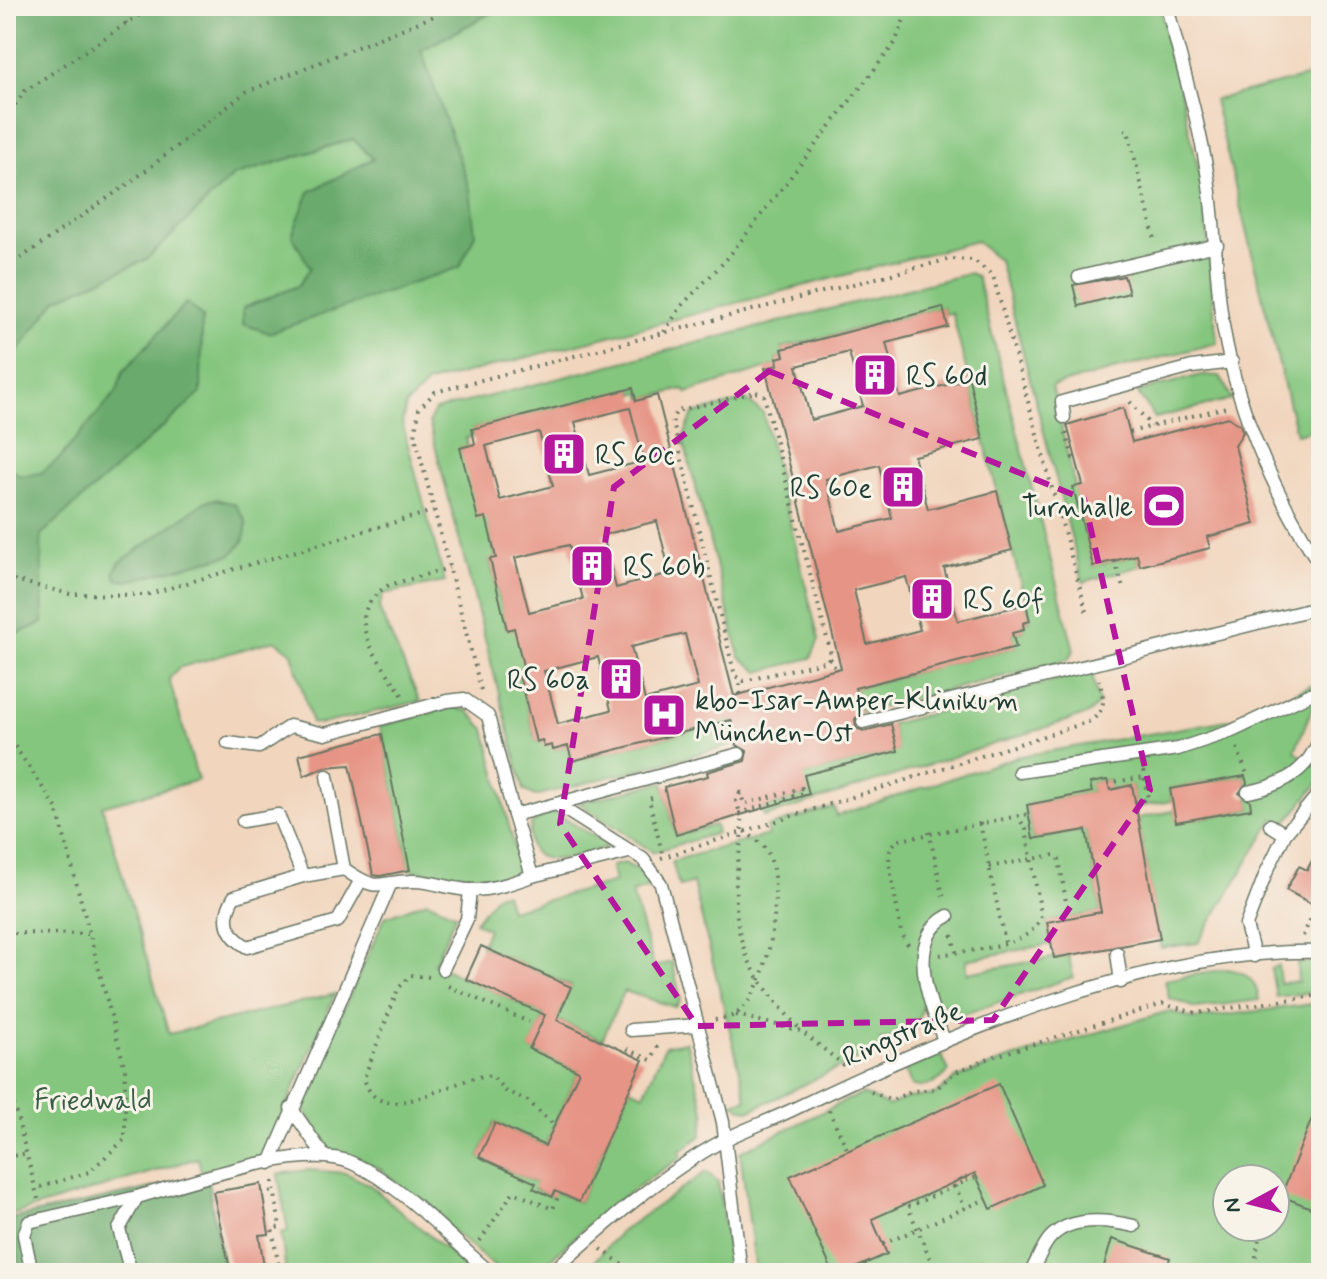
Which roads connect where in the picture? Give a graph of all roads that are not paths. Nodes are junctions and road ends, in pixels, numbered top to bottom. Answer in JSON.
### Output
{"nodes":[{"id":1,"x":1167,"y":6,"type":"edge"},
{"id":2,"x":1217,"y":245,"type":"junction"},
{"id":3,"x":1079,"y":277,"type":"dead end"},
{"id":4,"x":1232,"y":362,"type":"junction"},
{"id":5,"x":1064,"y":417,"type":"dead end"},
{"id":6,"x":1321,"y":566,"type":"edge"},
{"id":7,"x":1321,"y":607,"type":"edge"},
{"id":8,"x":1321,"y":689,"type":"edge"},
{"id":9,"x":863,"y":722,"type":"dead end"},
{"id":10,"x":1321,"y":736,"type":"edge"},
{"id":11,"x":228,"y":743,"type":"dead end"},
{"id":12,"x":739,"y":754,"type":"dead end"},
{"id":13,"x":1019,"y":772,"type":"dead end"},
{"id":14,"x":327,"y":776,"type":"dead end"},
{"id":15,"x":1321,"y":791,"type":"edge"},
{"id":16,"x":1248,"y":792,"type":"dead end"},
{"id":17,"x":556,"y":804,"type":"junction"},
{"id":18,"x":514,"y":815,"type":"junction"},
{"id":19,"x":243,"y":821,"type":"dead end"},
{"id":20,"x":1270,"y":825,"type":"dead end"},
{"id":21,"x":1285,"y":834,"type":"junction"},
{"id":22,"x":629,"y":852,"type":"junction"},
{"id":23,"x":344,"y":869,"type":"junction"},
{"id":24,"x":303,"y":876,"type":"junction"},
{"id":25,"x":532,"y":876,"type":"junction"},
{"id":26,"x":361,"y":880,"type":"junction"},
{"id":27,"x":390,"y":885,"type":"junction"},
{"id":28,"x":470,"y":890,"type":"junction"},
{"id":29,"x":948,"y":916,"type":"road end"},
{"id":30,"x":1321,"y":952,"type":"edge"},
{"id":31,"x":1117,"y":953,"type":"dead end"},
{"id":32,"x":1254,"y":956,"type":"junction"},
{"id":33,"x":443,"y":969,"type":"dead end"},
{"id":34,"x":1121,"y":982,"type":"junction"},
{"id":35,"x":698,"y":1025,"type":"junction"},
{"id":36,"x":631,"y":1030,"type":"dead end"},
{"id":37,"x":944,"y":1040,"type":"junction"},
{"id":38,"x":291,"y":1108,"type":"junction"},
{"id":39,"x":724,"y":1141,"type":"junction"},
{"id":40,"x":324,"y":1156,"type":"junction"},
{"id":41,"x":270,"y":1163,"type":"junction"},
{"id":42,"x":137,"y":1197,"type":"junction"},
{"id":43,"x":1134,"y":1226,"type":"dead end"},
{"id":44,"x":31,"y":1269,"type":"dead end"},
{"id":45,"x":1031,"y":1272,"type":"edge"},
{"id":46,"x":131,"y":1273,"type":"edge"},
{"id":47,"x":491,"y":1273,"type":"edge"},
{"id":48,"x":551,"y":1273,"type":"edge"},
{"id":49,"x":741,"y":1273,"type":"edge"}],
"edges":[{"from":1,"to":2,"type":"lane"},
{"from":2,"to":3,"type":"lane"},
{"from":2,"to":4,"type":"lane"},
{"from":4,"to":5,"type":"lane"},
{"from":4,"to":6,"type":"lane"},
{"from":7,"to":9,"type":"lane"},
{"from":8,"to":13,"type":"lane"},
{"from":10,"to":16,"type":"lane"},
{"from":11,"to":18,"type":"lane"},
{"from":12,"to":17,"type":"lane"},
{"from":14,"to":23,"type":"lane"},
{"from":15,"to":21,"type":"lane"},
{"from":17,"to":18,"type":"lane"},
{"from":17,"to":22,"type":"lane"},
{"from":18,"to":25,"type":"lane"},
{"from":19,"to":24,"type":"lane"},
{"from":20,"to":21,"type":"lane"},
{"from":21,"to":32,"type":"lane"},
{"from":22,"to":25,"type":"lane"},
{"from":22,"to":35,"type":"lane"},
{"from":23,"to":24,"type":"lane"},
{"from":23,"to":26,"type":"lane"},
{"from":24,"to":26,"type":"lane"},
{"from":25,"to":28,"type":"lane"},
{"from":26,"to":27,"type":"lane"},
{"from":27,"to":28,"type":"lane"},
{"from":27,"to":38,"type":"lane"},
{"from":28,"to":33,"type":"lane"},
{"from":29,"to":37,"type":"lane"},
{"from":30,"to":32,"type":"lane","name":"Ringstraße"},
{"from":31,"to":34,"type":"lane"},
{"from":32,"to":34,"type":"lane","name":"Ringstraße"},
{"from":34,"to":37,"type":"lane","name":"Ringstraße"},
{"from":35,"to":36,"type":"lane"},
{"from":35,"to":39,"type":"lane"},
{"from":37,"to":39,"type":"lane","name":"Ringstraße"},
{"from":38,"to":40,"type":"lane"},
{"from":38,"to":41,"type":"lane"},
{"from":39,"to":48,"type":"lane","name":"Ringstraße"},
{"from":39,"to":49,"type":"lane"},
{"from":40,"to":41,"type":"lane"},
{"from":40,"to":47,"type":"lane"},
{"from":41,"to":42,"type":"lane"},
{"from":42,"to":44,"type":"lane"},
{"from":42,"to":46,"type":"lane"},
{"from":43,"to":45,"type":"lane"}]}
